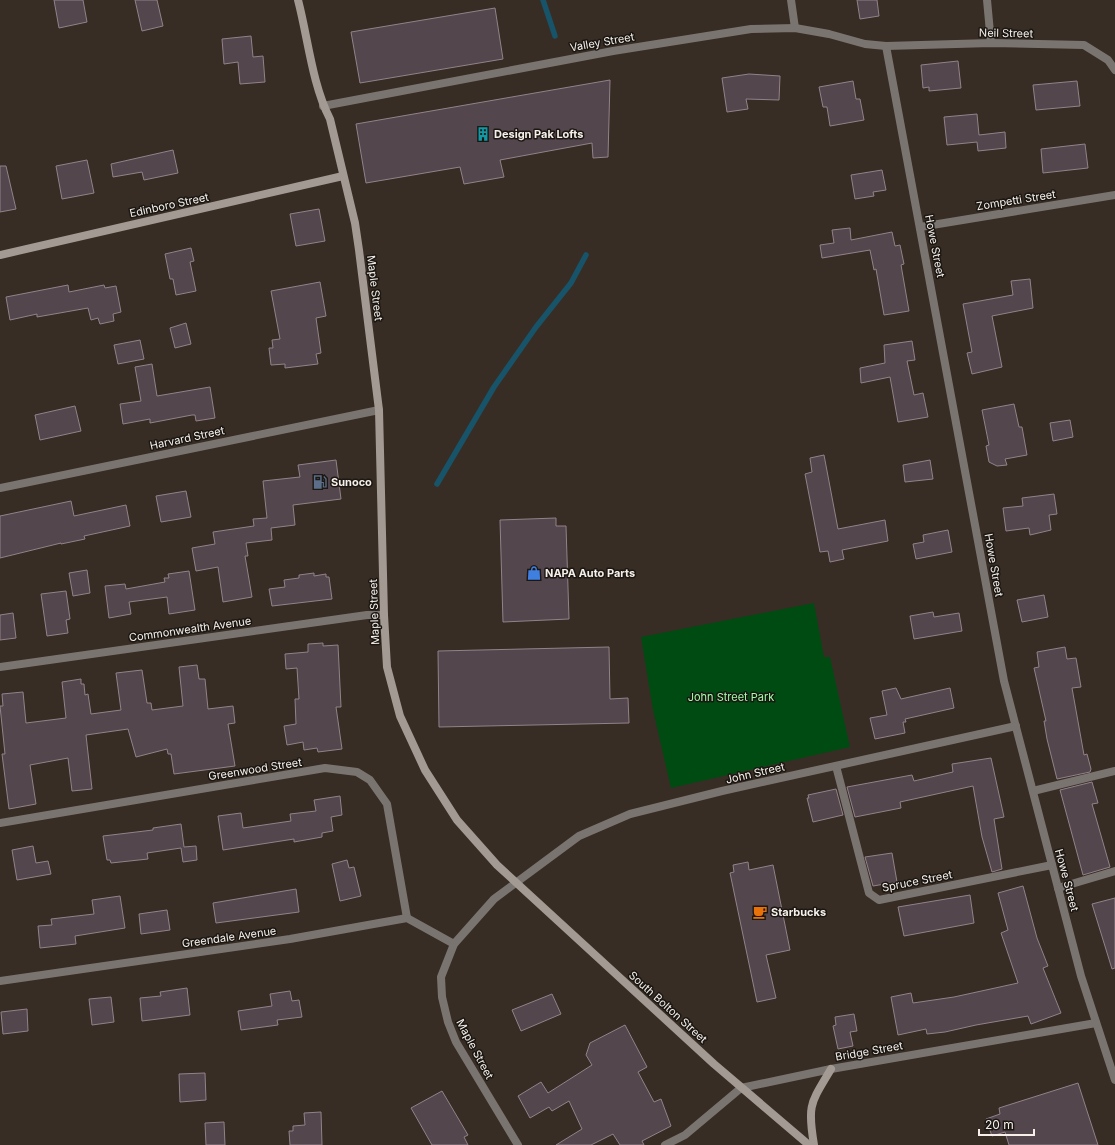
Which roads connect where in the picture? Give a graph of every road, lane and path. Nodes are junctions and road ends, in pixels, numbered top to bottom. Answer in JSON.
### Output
{"nodes":[{"id":1,"x":298,"y":0,"type":"edge"},
{"id":2,"x":791,"y":0,"type":"edge"},
{"id":3,"x":987,"y":0,"type":"edge"},
{"id":4,"x":795,"y":28,"type":"junction"},
{"id":5,"x":991,"y":43,"type":"junction"},
{"id":6,"x":886,"y":46,"type":"junction"},
{"id":7,"x":1115,"y":70,"type":"edge"},
{"id":8,"x":323,"y":106,"type":"junction"},
{"id":9,"x":343,"y":176,"type":"junction"},
{"id":10,"x":1115,"y":195,"type":"edge"},
{"id":11,"x":920,"y":227,"type":"junction"},
{"id":12,"x":0,"y":255,"type":"edge"},
{"id":13,"x":378,"y":410,"type":"junction"},
{"id":14,"x":0,"y":488,"type":"edge"},
{"id":15,"x":384,"y":615,"type":"junction"},
{"id":16,"x":0,"y":667,"type":"edge"},
{"id":17,"x":1016,"y":726,"type":"junction"},
{"id":18,"x":836,"y":766,"type":"junction"},
{"id":19,"x":1115,"y":771,"type":"edge"},
{"id":20,"x":1033,"y":791,"type":"junction"},
{"id":21,"x":0,"y":823,"type":"edge"},
{"id":22,"x":1052,"y":866,"type":"junction"},
{"id":23,"x":1115,"y":871,"type":"edge"},
{"id":24,"x":516,"y":882,"type":"junction"},
{"id":25,"x":1058,"y":888,"type":"junction"},
{"id":26,"x":407,"y":918,"type":"junction"},
{"id":27,"x":454,"y":944,"type":"junction"},
{"id":28,"x":0,"y":981,"type":"edge"},
{"id":29,"x":1096,"y":1023,"type":"junction"},
{"id":30,"x":831,"y":1069,"type":"junction"},
{"id":31,"x":1115,"y":1080,"type":"edge"},
{"id":32,"x":741,"y":1088,"type":"junction"},
{"id":33,"x":518,"y":1145,"type":"edge"},
{"id":34,"x":665,"y":1145,"type":"edge"},
{"id":35,"x":809,"y":1145,"type":"edge"},
{"id":36,"x":814,"y":1145,"type":"edge"}],
"edges":[{"from":1,"to":8,"type":"main road","name":"Maple Street"},
{"from":2,"to":4,"type":"street"},
{"from":3,"to":5,"type":"street"},
{"from":4,"to":6,"type":"street","name":"Valley Street"},
{"from":4,"to":8,"type":"street","name":"Valley Street"},
{"from":5,"to":6,"type":"street","name":"Neil Street"},
{"from":5,"to":7,"type":"street","name":"Neil Street"},
{"from":6,"to":11,"type":"street","name":"Howe Street"},
{"from":8,"to":9,"type":"main road","name":"Maple Street"},
{"from":9,"to":12,"type":"main road","name":"Edinboro Street"},
{"from":9,"to":13,"type":"main road","name":"Maple Street"},
{"from":10,"to":11,"type":"street","name":"Zompetti Street"},
{"from":11,"to":17,"type":"street","name":"Howe Street"},
{"from":13,"to":14,"type":"street","name":"Harvard Street"},
{"from":13,"to":15,"type":"main road","name":"Maple Street"},
{"from":15,"to":16,"type":"street","name":"Commonwealth Avenue"},
{"from":15,"to":24,"type":"main road","name":"Maple Street"},
{"from":17,"to":18,"type":"street","name":"John Street"},
{"from":17,"to":20,"type":"street","name":"Howe Street"},
{"from":18,"to":22,"type":"street","name":"Spruce Street"},
{"from":18,"to":24,"type":"street","name":"John Street"},
{"from":19,"to":20,"type":"street"},
{"from":20,"to":22,"type":"street","name":"Howe Street"},
{"from":21,"to":26,"type":"street","name":"Greenwood Street"},
{"from":22,"to":25,"type":"street","name":"Howe Street"},
{"from":23,"to":25,"type":"street"},
{"from":24,"to":27,"type":"street","name":"Maple Street"},
{"from":24,"to":32,"type":"main road","name":"South Bolton Street"},
{"from":25,"to":29,"type":"street","name":"Howe Street"},
{"from":26,"to":27,"type":"street"},
{"from":26,"to":28,"type":"street","name":"Greendale Avenue"},
{"from":27,"to":33,"type":"street","name":"Maple Street"},
{"from":29,"to":30,"type":"street","name":"Bridge Street"},
{"from":29,"to":31,"type":"street","name":"Howe Street"},
{"from":30,"to":32,"type":"street","name":"Bridge Street"},
{"from":30,"to":36,"type":"main road"},
{"from":32,"to":34,"type":"street","name":"Bridge Street"},
{"from":32,"to":35,"type":"main road","name":"South Bolton Street"}]}
